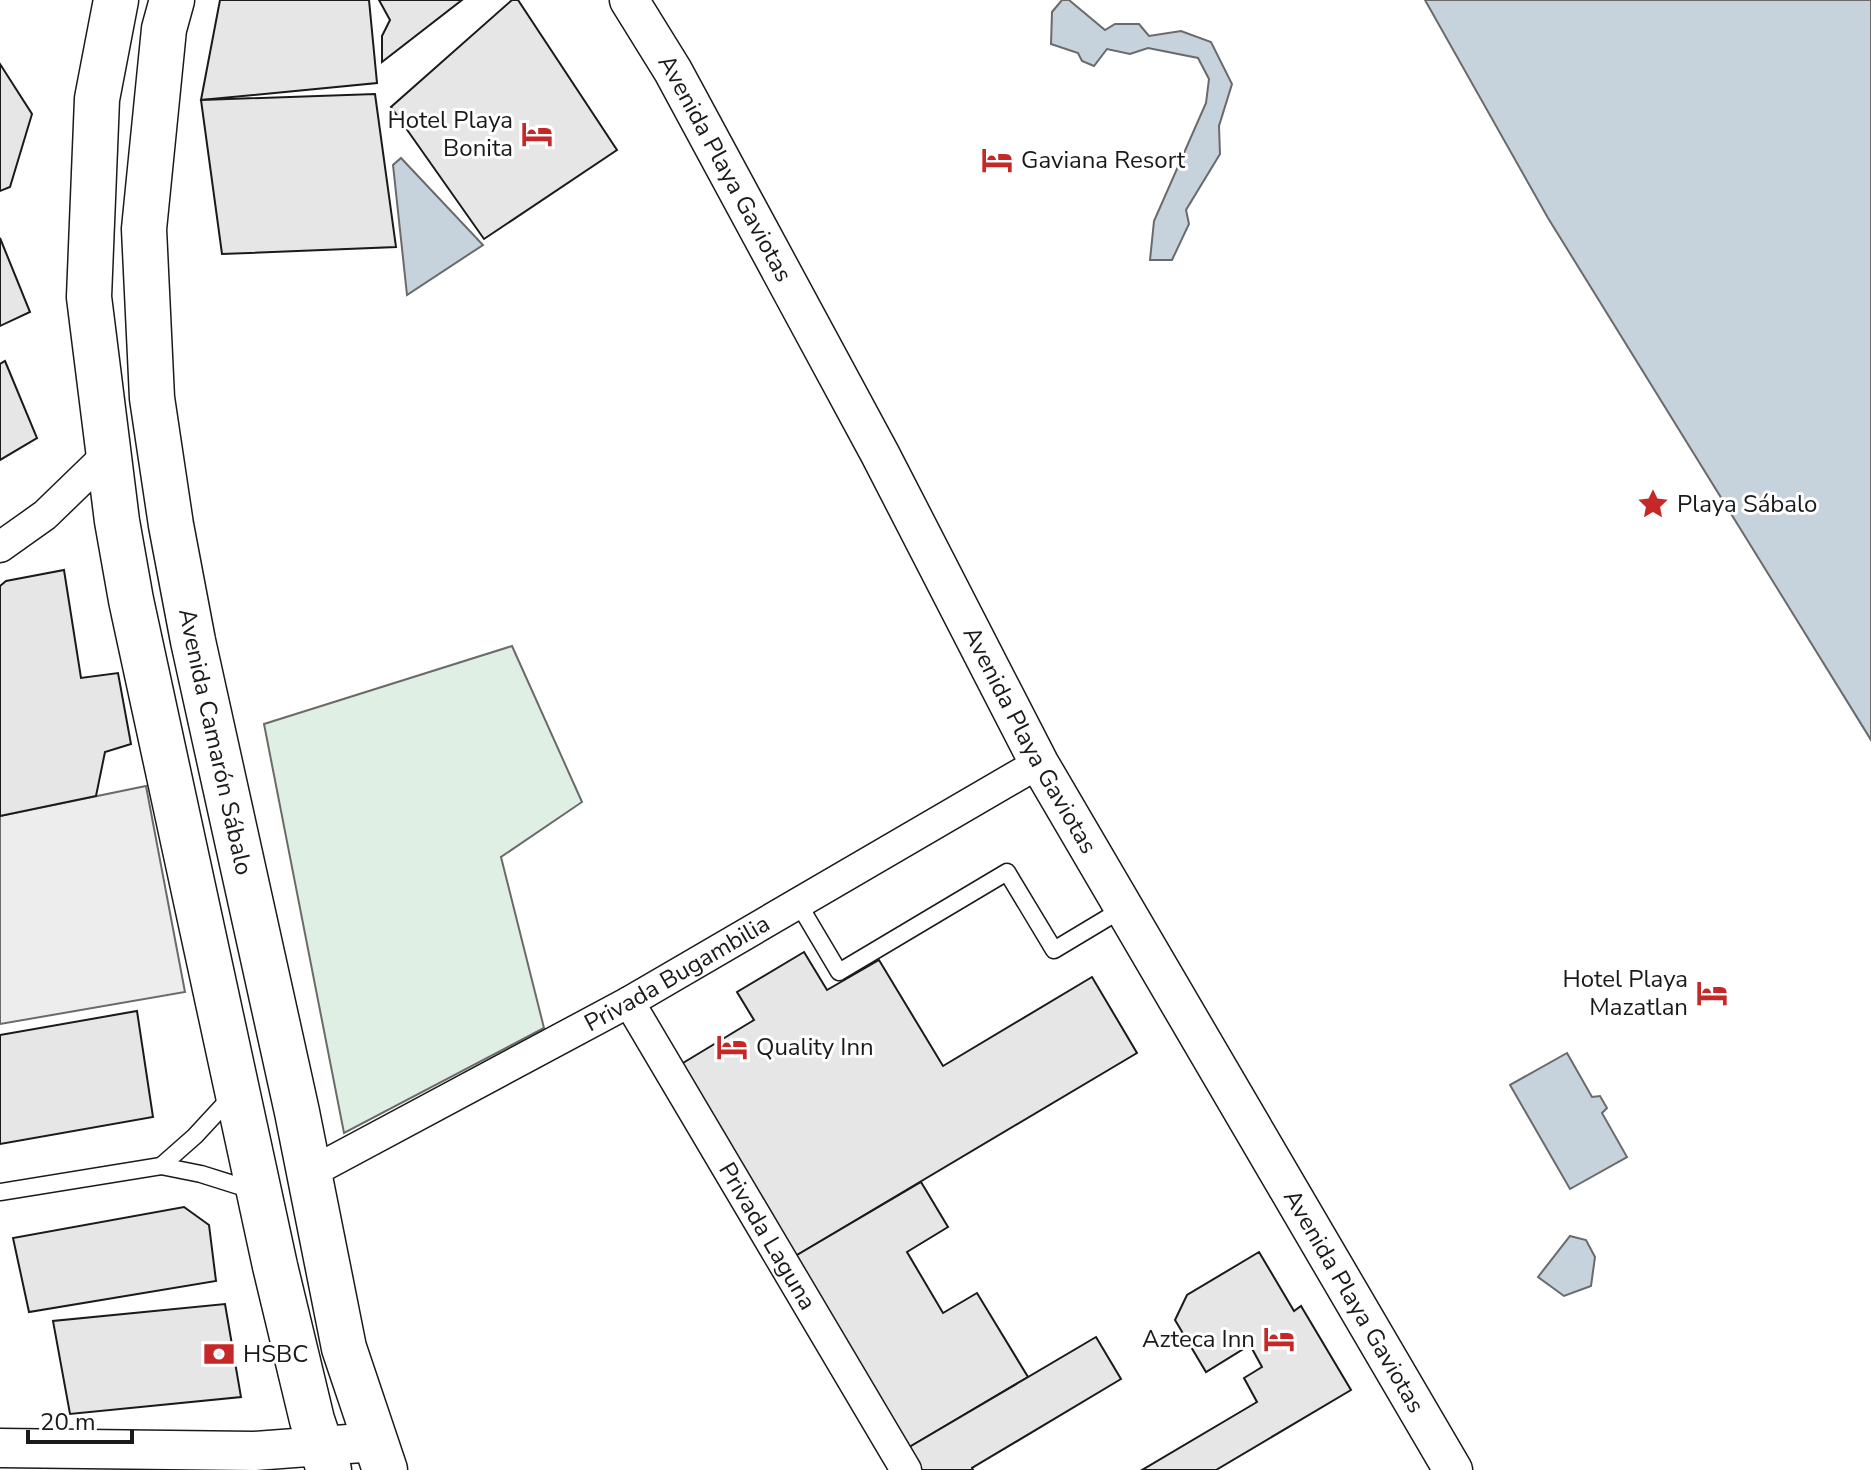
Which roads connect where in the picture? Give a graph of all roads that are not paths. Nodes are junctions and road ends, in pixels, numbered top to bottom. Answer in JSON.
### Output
{"nodes":[{"id":1,"x":116,"y":0,"type":"edge"},
{"id":2,"x":172,"y":0,"type":"edge"},
{"id":3,"x":629,"y":0,"type":"edge"},
{"id":4,"x":109,"y":453,"type":"junction"},
{"id":5,"x":0,"y":547,"type":"edge"},
{"id":6,"x":1039,"y":763,"type":"junction"},
{"id":7,"x":798,"y":903,"type":"junction"},
{"id":8,"x":1124,"y":908,"type":"junction"},
{"id":9,"x":629,"y":1002,"type":"junction"},
{"id":10,"x":238,"y":1088,"type":"junction"},
{"id":11,"x":161,"y":1166,"type":"junction"},
{"id":12,"x":308,"y":1174,"type":"junction"},
{"id":13,"x":0,"y":1192,"type":"edge"},
{"id":14,"x":260,"y":1193,"type":"junction"},
{"id":15,"x":0,"y":1448,"type":"edge"},
{"id":16,"x":380,"y":1456,"type":"edge"},
{"id":17,"x":325,"y":1458,"type":"edge"},
{"id":18,"x":906,"y":1470,"type":"edge"},
{"id":19,"x":1453,"y":1470,"type":"edge"}],
"edges":[{"from":1,"to":4,"type":"main road"},
{"from":2,"to":12,"type":"main road","name":"Avenida Camarón Sábalo"},
{"from":3,"to":6,"type":"street","name":"Avenida Playa Gaviotas"},
{"from":4,"to":5,"type":"street"},
{"from":4,"to":10,"type":"main road"},
{"from":6,"to":7,"type":"street","name":"Privada Bugambilia"},
{"from":6,"to":8,"type":"street","name":"Avenida Playa Gaviotas"},
{"from":7,"to":8,"type":"lane"},
{"from":7,"to":9,"type":"street","name":"Privada Bugambilia"},
{"from":8,"to":19,"type":"street","name":"Avenida Playa Gaviotas"},
{"from":9,"to":12,"type":"street","name":"Privada Bugambilia"},
{"from":9,"to":18,"type":"street","name":"Privada Laguna"},
{"from":10,"to":11,"type":"lane"},
{"from":10,"to":14,"type":"main road"},
{"from":11,"to":13,"type":"lane"},
{"from":11,"to":14,"type":"lane"},
{"from":12,"to":16,"type":"main road","name":"Avenida Camarón Sábalo"},
{"from":14,"to":17,"type":"main road"},
{"from":15,"to":17,"type":"street"},
{"from":16,"to":17,"type":"street"}]}
